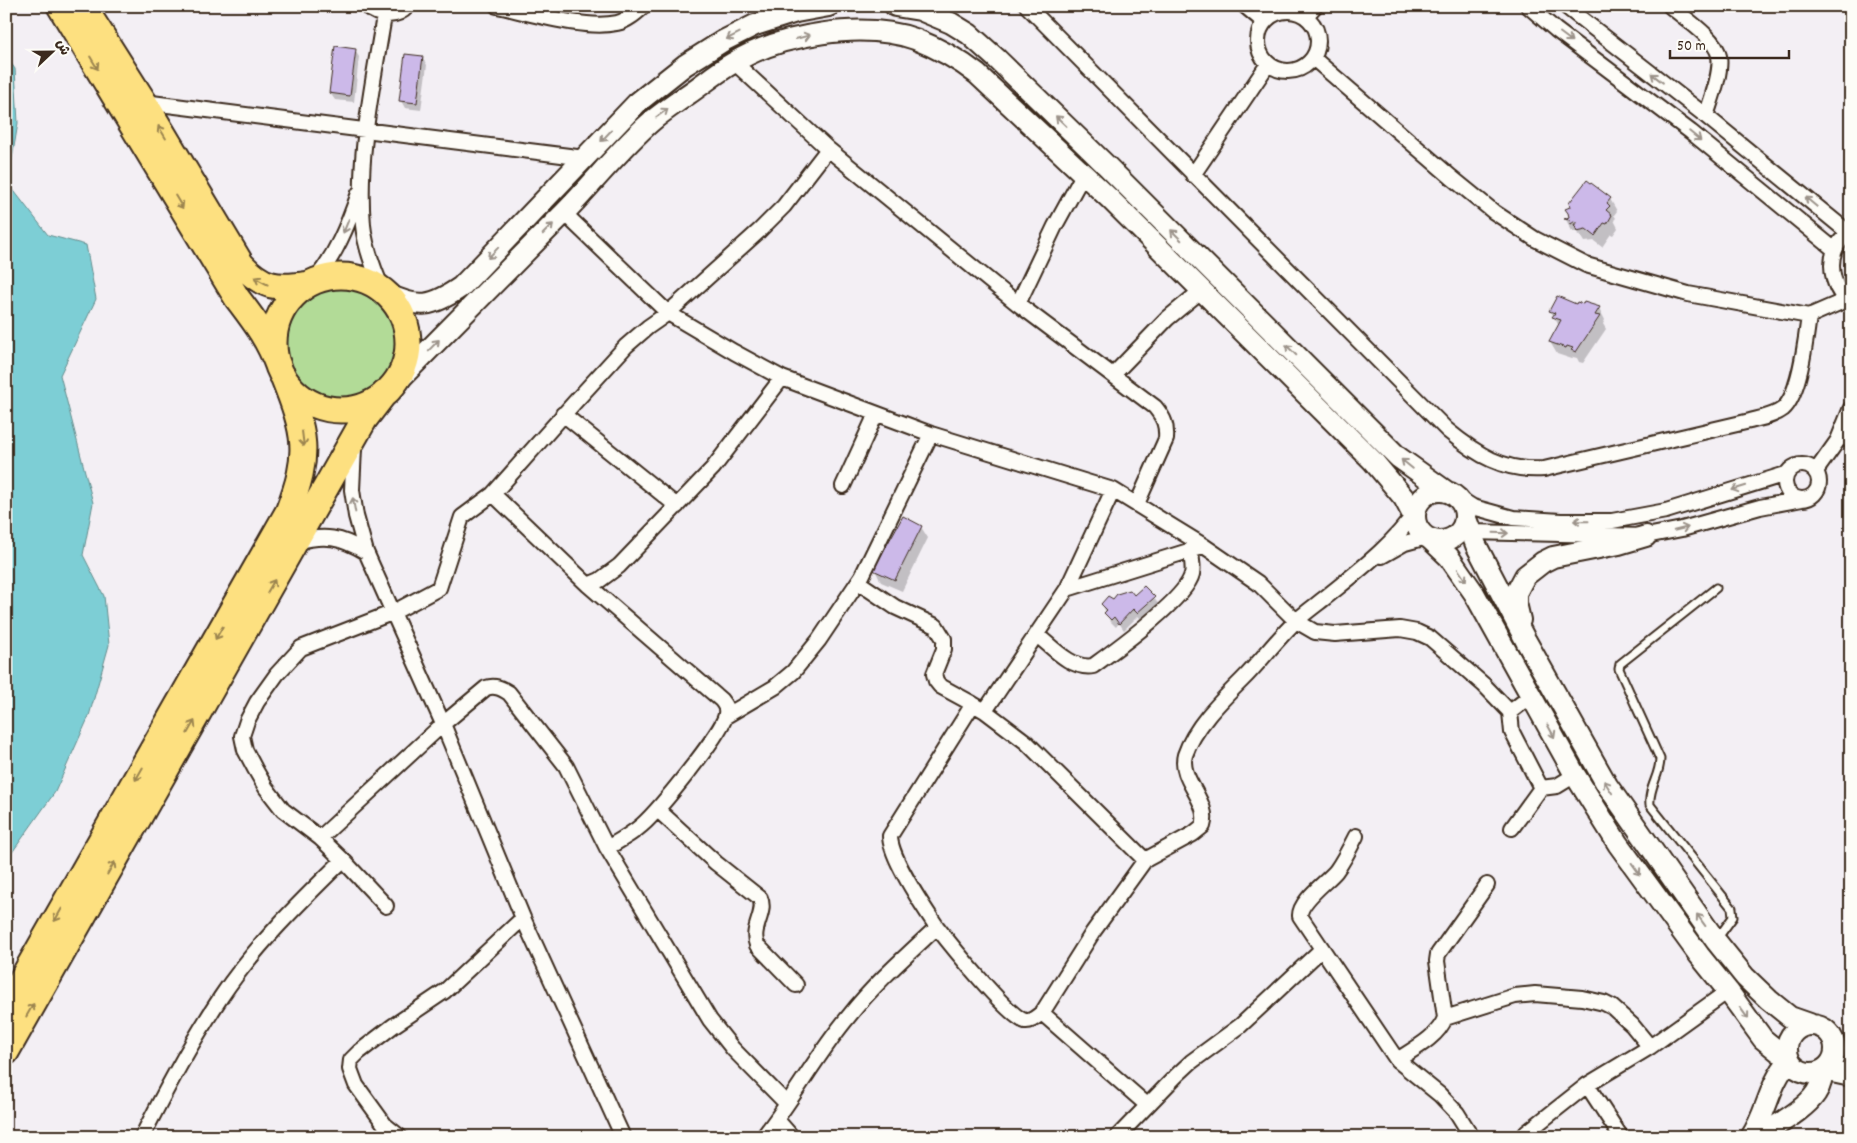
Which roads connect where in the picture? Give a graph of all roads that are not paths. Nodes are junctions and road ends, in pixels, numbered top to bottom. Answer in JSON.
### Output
{"nodes":[{"id":1,"x":60,"y":6,"type":"edge"},
{"id":2,"x":83,"y":6,"type":"edge"},
{"id":3,"x":366,"y":6,"type":"edge"},
{"id":4,"x":408,"y":6,"type":"edge"},
{"id":5,"x":497,"y":6,"type":"edge"},
{"id":6,"x":644,"y":6,"type":"edge"},
{"id":7,"x":829,"y":6,"type":"edge"},
{"id":8,"x":895,"y":6,"type":"edge"},
{"id":9,"x":1026,"y":6,"type":"edge"},
{"id":10,"x":1245,"y":6,"type":"edge"},
{"id":11,"x":1528,"y":6,"type":"edge"},
{"id":12,"x":1670,"y":6,"type":"edge"},
{"id":13,"x":1569,"y":8,"type":"edge"},
{"id":14,"x":533,"y":10,"type":"edge"},
{"id":15,"x":1311,"y":11,"type":"edge"},
{"id":16,"x":384,"y":16,"type":"junction"},
{"id":17,"x":1264,"y":22,"type":"junction"},
{"id":18,"x":1314,"y":58,"type":"junction"},
{"id":19,"x":734,"y":62,"type":"junction"},
{"id":20,"x":1268,"y":64,"type":"junction"},
{"id":21,"x":144,"y":102,"type":"junction"},
{"id":22,"x":1706,"y":116,"type":"junction"},
{"id":23,"x":366,"y":130,"type":"junction"},
{"id":24,"x":828,"y":149,"type":"junction"},
{"id":25,"x":585,"y":158,"type":"junction"},
{"id":26,"x":1084,"y":174,"type":"junction"},
{"id":27,"x":1192,"y":175,"type":"junction"},
{"id":28,"x":363,"y":181,"type":"junction"},
{"id":29,"x":564,"y":213,"type":"junction"},
{"id":30,"x":1850,"y":233,"type":"edge"},
{"id":31,"x":1835,"y":250,"type":"junction"},
{"id":32,"x":311,"y":283,"type":"junction"},
{"id":33,"x":1202,"y":290,"type":"junction"},
{"id":34,"x":385,"y":292,"type":"junction"},
{"id":35,"x":1848,"y":302,"type":"edge"},
{"id":36,"x":1018,"y":304,"type":"junction"},
{"id":37,"x":668,"y":314,"type":"junction"},
{"id":38,"x":1809,"y":316,"type":"junction"},
{"id":39,"x":281,"y":372,"type":"junction"},
{"id":40,"x":1113,"y":375,"type":"junction"},
{"id":41,"x":782,"y":378,"type":"junction"},
{"id":42,"x":386,"y":393,"type":"junction"},
{"id":43,"x":1851,"y":408,"type":"edge"},
{"id":44,"x":564,"y":414,"type":"junction"},
{"id":45,"x":876,"y":414,"type":"junction"},
{"id":46,"x":931,"y":434,"type":"junction"},
{"id":47,"x":355,"y":437,"type":"junction"},
{"id":48,"x":1845,"y":442,"type":"edge"},
{"id":49,"x":1816,"y":471,"type":"junction"},
{"id":50,"x":1786,"y":474,"type":"junction"},
{"id":51,"x":843,"y":486,"type":"dead end"},
{"id":52,"x":1113,"y":490,"type":"junction"},
{"id":53,"x":1451,"y":493,"type":"junction"},
{"id":54,"x":493,"y":494,"type":"junction"},
{"id":55,"x":1802,"y":499,"type":"junction"},
{"id":56,"x":1137,"y":504,"type":"junction"},
{"id":57,"x":677,"y":506,"type":"junction"},
{"id":58,"x":1415,"y":515,"type":"junction"},
{"id":59,"x":1463,"y":529,"type":"junction"},
{"id":60,"x":1646,"y":536,"type":"junction"},
{"id":61,"x":1428,"y":538,"type":"junction"},
{"id":62,"x":296,"y":542,"type":"junction"},
{"id":63,"x":1204,"y":546,"type":"junction"},
{"id":64,"x":1191,"y":551,"type":"junction"},
{"id":65,"x":366,"y":552,"type":"junction"},
{"id":66,"x":1366,"y":565,"type":"junction"},
{"id":67,"x":858,"y":582,"type":"junction"},
{"id":68,"x":588,"y":585,"type":"junction"},
{"id":69,"x":1716,"y":588,"type":"dead end"},
{"id":70,"x":1068,"y":589,"type":"junction"},
{"id":71,"x":394,"y":612,"type":"junction"},
{"id":72,"x":1296,"y":621,"type":"junction"},
{"id":73,"x":1037,"y":635,"type":"junction"},
{"id":74,"x":1526,"y":641,"type":"junction"},
{"id":75,"x":1531,"y":696,"type":"junction"},
{"id":76,"x":979,"y":708,"type":"junction"},
{"id":77,"x":1510,"y":712,"type":"junction"},
{"id":78,"x":726,"y":716,"type":"junction"},
{"id":79,"x":443,"y":724,"type":"junction"},
{"id":80,"x":1575,"y":775,"type":"junction"},
{"id":81,"x":1541,"y":788,"type":"junction"},
{"id":82,"x":658,"y":810,"type":"junction"},
{"id":83,"x":1512,"y":828,"type":"dead end"},
{"id":84,"x":1356,"y":836,"type":"dead end"},
{"id":85,"x":320,"y":838,"type":"junction"},
{"id":86,"x":606,"y":848,"type":"junction"},
{"id":87,"x":343,"y":860,"type":"junction"},
{"id":88,"x":1145,"y":860,"type":"junction"},
{"id":89,"x":1486,"y":886,"type":"dead end"},
{"id":90,"x":386,"y":906,"type":"dead end"},
{"id":91,"x":523,"y":918,"type":"junction"},
{"id":92,"x":937,"y":927,"type":"junction"},
{"id":93,"x":1716,"y":940,"type":"junction"},
{"id":94,"x":1322,"y":949,"type":"junction"},
{"id":95,"x":1699,"y":955,"type":"junction"},
{"id":96,"x":796,"y":984,"type":"dead end"},
{"id":97,"x":1728,"y":991,"type":"junction"},
{"id":98,"x":6,"y":1007,"type":"edge"},
{"id":99,"x":1042,"y":1013,"type":"junction"},
{"id":100,"x":1445,"y":1018,"type":"junction"},
{"id":101,"x":1818,"y":1027,"type":"junction"},
{"id":102,"x":1763,"y":1039,"type":"junction"},
{"id":103,"x":1851,"y":1039,"type":"edge"},
{"id":104,"x":1650,"y":1048,"type":"junction"},
{"id":105,"x":6,"y":1052,"type":"edge"},
{"id":106,"x":1788,"y":1058,"type":"junction"},
{"id":107,"x":1397,"y":1060,"type":"junction"},
{"id":108,"x":1823,"y":1070,"type":"junction"},
{"id":109,"x":1851,"y":1076,"type":"edge"},
{"id":110,"x":1851,"y":1082,"type":"edge"},
{"id":111,"x":1587,"y":1085,"type":"junction"},
{"id":112,"x":1771,"y":1091,"type":"junction"},
{"id":113,"x":1810,"y":1101,"type":"junction"},
{"id":114,"x":787,"y":1104,"type":"junction"},
{"id":115,"x":1148,"y":1105,"type":"junction"},
{"id":116,"x":777,"y":1120,"type":"junction"},
{"id":117,"x":1526,"y":1133,"type":"dead end"},
{"id":118,"x":142,"y":1137,"type":"edge"},
{"id":119,"x":400,"y":1137,"type":"edge"},
{"id":120,"x":623,"y":1137,"type":"edge"},
{"id":121,"x":763,"y":1137,"type":"edge"},
{"id":122,"x":792,"y":1137,"type":"edge"},
{"id":123,"x":1117,"y":1137,"type":"edge"},
{"id":124,"x":1472,"y":1137,"type":"edge"},
{"id":125,"x":1621,"y":1137,"type":"edge"},
{"id":126,"x":1751,"y":1137,"type":"edge"},
{"id":127,"x":1759,"y":1137,"type":"edge"}],
"edges":[{"from":1,"to":39,"type":"highway","one_way":true},
{"from":2,"to":21,"type":"highway"},
{"from":3,"to":16,"type":"street"},
{"from":4,"to":16,"type":"street"},
{"from":5,"to":14,"type":"street"},
{"from":6,"to":14,"type":"street"},
{"from":7,"to":25,"type":"main road","one_way":true},
{"from":53,"to":8,"type":"main road","one_way":true},
{"from":9,"to":27,"type":"street"},
{"from":10,"to":17,"type":"street"},
{"from":11,"to":31,"type":"street","one_way":true},
{"from":12,"to":22,"type":"street"},
{"from":22,"to":13,"type":"street","one_way":true},
{"from":15,"to":17,"type":"street"},
{"from":15,"to":18,"type":"street"},
{"from":16,"to":23,"type":"street"},
{"from":17,"to":20,"type":"street"},
{"from":18,"to":20,"type":"street"},
{"from":18,"to":38,"type":"street"},
{"from":19,"to":24,"type":"street"},
{"from":19,"to":26,"type":"main road","one_way":true},
{"from":29,"to":19,"type":"main road","one_way":true},
{"from":20,"to":27,"type":"street"},
{"from":21,"to":23,"type":"street"},
{"from":32,"to":21,"type":"highway","one_way":true},
{"from":30,"to":22,"type":"street","one_way":true},
{"from":23,"to":25,"type":"street"},
{"from":23,"to":28,"type":"street"},
{"from":24,"to":36,"type":"street"},
{"from":24,"to":37,"type":"street"},
{"from":25,"to":34,"type":"main road","one_way":true},
{"from":26,"to":33,"type":"main road"},
{"from":26,"to":36,"type":"street"},
{"from":27,"to":38,"type":"street"},
{"from":28,"to":32,"type":"street","one_way":true},
{"from":28,"to":34,"type":"street"},
{"from":29,"to":37,"type":"street"},
{"from":42,"to":29,"type":"main road","one_way":true},
{"from":30,"to":31,"type":"street"},
{"from":31,"to":35,"type":"street"},
{"from":32,"to":34,"type":"highway"},
{"from":32,"to":39,"type":"highway"},
{"from":33,"to":40,"type":"street"},
{"from":33,"to":58,"type":"main road"},
{"from":34,"to":42,"type":"highway"},
{"from":35,"to":38,"type":"street"},
{"from":36,"to":40,"type":"street"},
{"from":37,"to":41,"type":"street"},
{"from":37,"to":44,"type":"street"},
{"from":39,"to":42,"type":"highway"},
{"from":39,"to":98,"type":"highway","one_way":true},
{"from":40,"to":56,"type":"street"},
{"from":41,"to":45,"type":"street"},
{"from":41,"to":57,"type":"street"},
{"from":42,"to":47,"type":"highway"},
{"from":43,"to":48,"type":"street"},
{"from":44,"to":54,"type":"street"},
{"from":44,"to":57,"type":"street"},
{"from":45,"to":46,"type":"street"},
{"from":45,"to":51,"type":"street"},
{"from":46,"to":52,"type":"street"},
{"from":46,"to":67,"type":"street"},
{"from":47,"to":62,"type":"highway"},
{"from":65,"to":47,"type":"street","one_way":true},
{"from":48,"to":49,"type":"street"},
{"from":49,"to":50,"type":"street"},
{"from":49,"to":55,"type":"street"},
{"from":50,"to":53,"type":"street","one_way":true},
{"from":50,"to":55,"type":"street"},
{"from":52,"to":56,"type":"street"},
{"from":52,"to":70,"type":"street"},
{"from":53,"to":58,"type":"main road"},
{"from":53,"to":59,"type":"main road"},
{"from":54,"to":68,"type":"street"},
{"from":54,"to":71,"type":"street"},
{"from":60,"to":55,"type":"street","one_way":true},
{"from":56,"to":63,"type":"street"},
{"from":57,"to":68,"type":"street"},
{"from":58,"to":61,"type":"main road"},
{"from":58,"to":66,"type":"street"},
{"from":59,"to":60,"type":"street","one_way":true},
{"from":59,"to":61,"type":"main road"},
{"from":59,"to":74,"type":"main road"},
{"from":60,"to":74,"type":"main road"},
{"from":61,"to":66,"type":"street"},
{"from":61,"to":75,"type":"main road","one_way":true},
{"from":62,"to":65,"type":"street"},
{"from":105,"to":62,"type":"highway","one_way":true},
{"from":63,"to":64,"type":"street"},
{"from":63,"to":72,"type":"street"},
{"from":64,"to":70,"type":"street"},
{"from":64,"to":73,"type":"street"},
{"from":65,"to":71,"type":"street"},
{"from":66,"to":72,"type":"street"},
{"from":67,"to":76,"type":"street"},
{"from":67,"to":78,"type":"street"},
{"from":68,"to":78,"type":"street"},
{"from":69,"to":93,"type":"lane"},
{"from":70,"to":73,"type":"street"},
{"from":71,"to":79,"type":"street"},
{"from":71,"to":85,"type":"street"},
{"from":72,"to":77,"type":"street"},
{"from":72,"to":88,"type":"street"},
{"from":73,"to":76,"type":"street"},
{"from":93,"to":74,"type":"main road","one_way":true},
{"from":75,"to":77,"type":"street"},
{"from":75,"to":80,"type":"main road","one_way":true},
{"from":76,"to":88,"type":"street"},
{"from":76,"to":92,"type":"street"},
{"from":77,"to":81,"type":"street"},
{"from":78,"to":82,"type":"street"},
{"from":79,"to":85,"type":"street"},
{"from":79,"to":86,"type":"street"},
{"from":79,"to":91,"type":"street"},
{"from":80,"to":81,"type":"street"},
{"from":80,"to":95,"type":"main road","one_way":true},
{"from":81,"to":83,"type":"street"},
{"from":82,"to":86,"type":"street"},
{"from":82,"to":96,"type":"street"},
{"from":84,"to":94,"type":"street"},
{"from":85,"to":87,"type":"street"},
{"from":86,"to":114,"type":"street"},
{"from":87,"to":90,"type":"street"},
{"from":87,"to":118,"type":"street"},
{"from":88,"to":99,"type":"street"},
{"from":89,"to":100,"type":"street"},
{"from":91,"to":119,"type":"street"},
{"from":91,"to":120,"type":"street"},
{"from":92,"to":99,"type":"street"},
{"from":92,"to":114,"type":"street"},
{"from":93,"to":95,"type":"main road"},
{"from":93,"to":101,"type":"main road"},
{"from":94,"to":107,"type":"street"},
{"from":94,"to":115,"type":"street"},
{"from":95,"to":97,"type":"main road"},
{"from":97,"to":102,"type":"main road","one_way":true},
{"from":97,"to":104,"type":"street"},
{"from":99,"to":115,"type":"street"},
{"from":100,"to":104,"type":"street"},
{"from":100,"to":107,"type":"street"},
{"from":101,"to":103,"type":"main road"},
{"from":101,"to":106,"type":"main road"},
{"from":101,"to":108,"type":"main road"},
{"from":102,"to":106,"type":"main road"},
{"from":102,"to":112,"type":"main road"},
{"from":104,"to":111,"type":"street"},
{"from":106,"to":108,"type":"main road"},
{"from":106,"to":112,"type":"main road"},
{"from":107,"to":124,"type":"street"},
{"from":108,"to":109,"type":"main road"},
{"from":108,"to":113,"type":"main road"},
{"from":110,"to":113,"type":"main road"},
{"from":111,"to":117,"type":"street"},
{"from":111,"to":125,"type":"street"},
{"from":112,"to":126,"type":"main road"},
{"from":113,"to":127,"type":"main road"},
{"from":114,"to":116,"type":"street"},
{"from":115,"to":123,"type":"street"},
{"from":116,"to":121,"type":"street"},
{"from":116,"to":122,"type":"street"}]}
